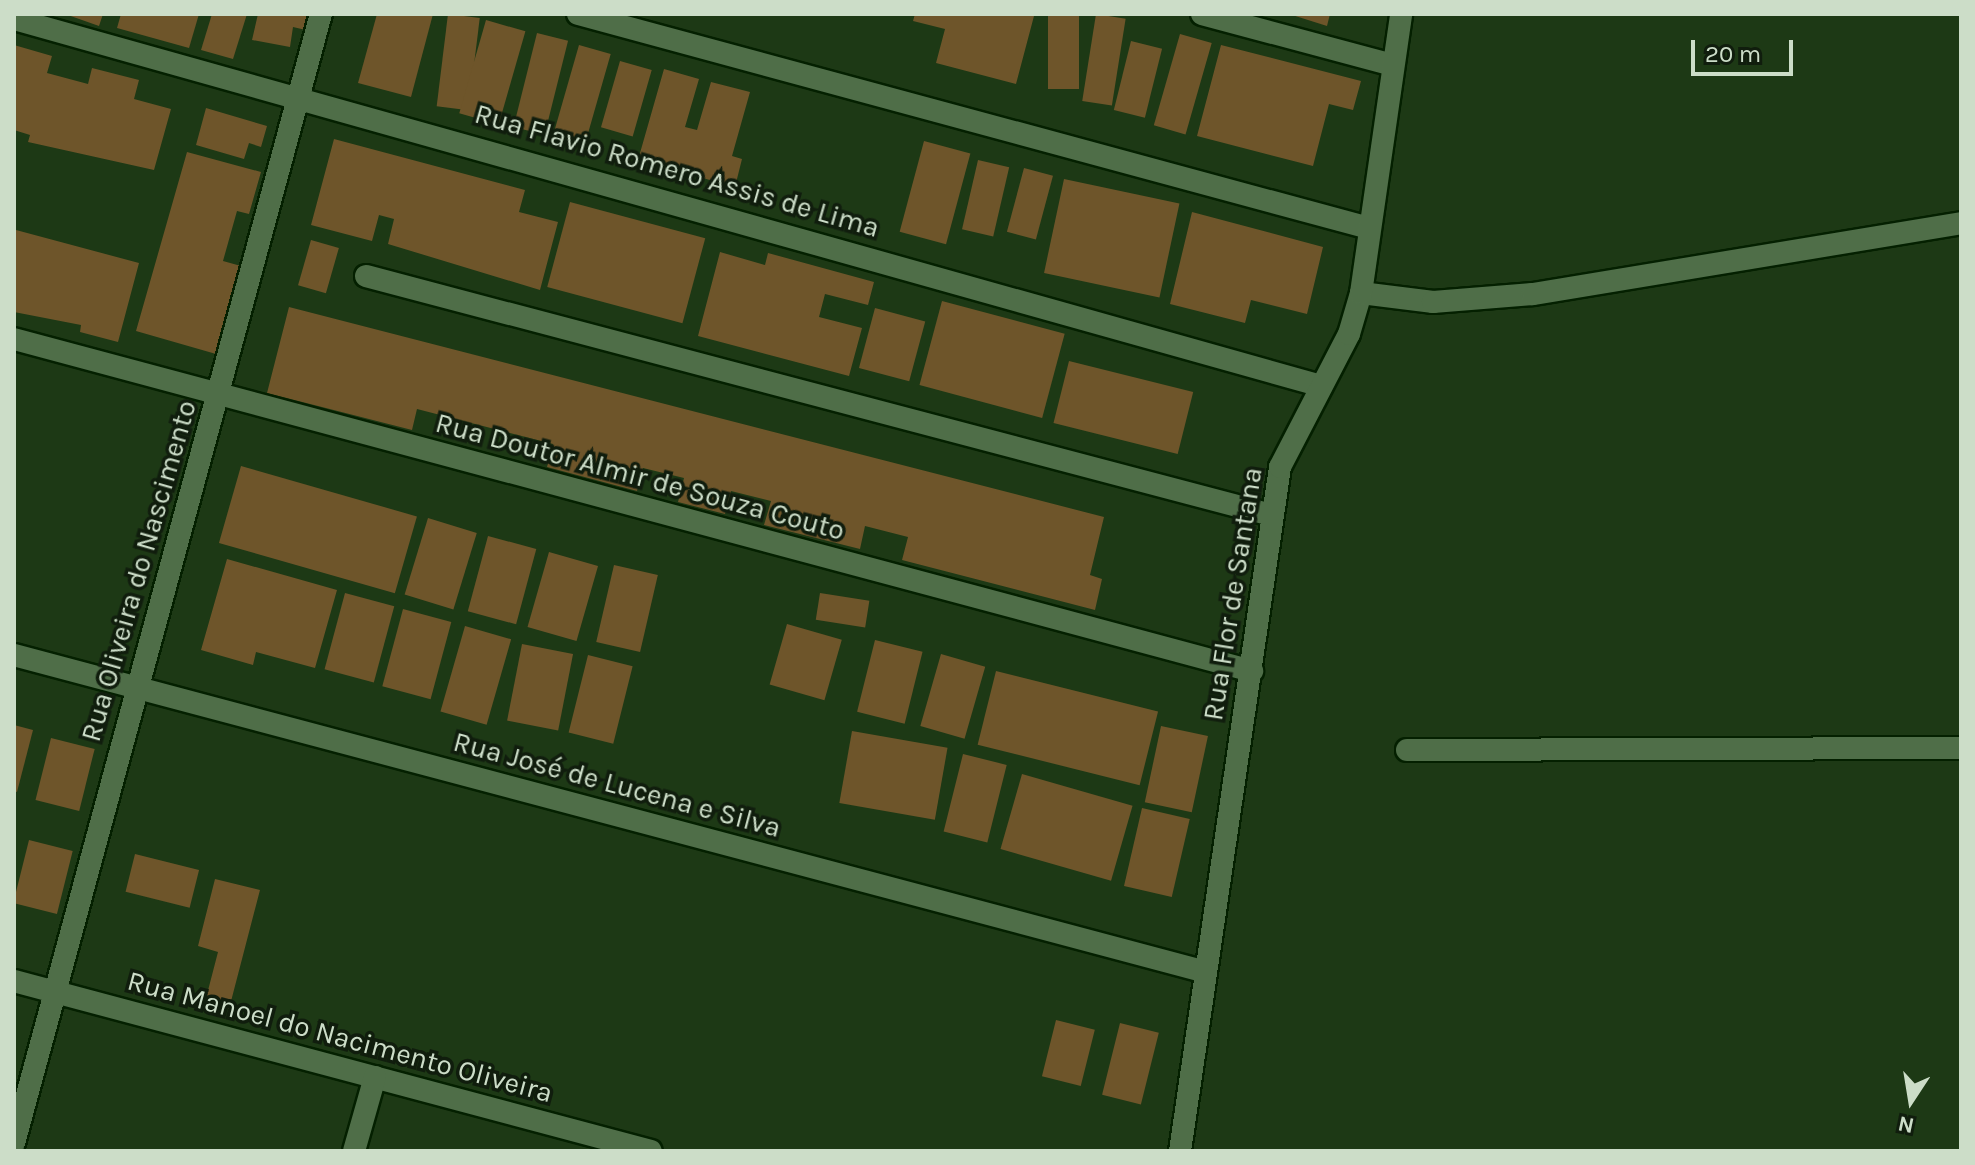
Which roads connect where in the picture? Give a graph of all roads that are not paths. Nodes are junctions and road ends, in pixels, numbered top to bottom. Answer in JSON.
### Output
{"nodes":[{"id":1,"x":321,"y":14,"type":"edge"},
{"id":2,"x":578,"y":14,"type":"edge"},
{"id":3,"x":1202,"y":14,"type":"edge"},
{"id":4,"x":1401,"y":14,"type":"edge"},
{"id":5,"x":14,"y":19,"type":"edge"},
{"id":6,"x":1392,"y":65,"type":"junction"},
{"id":7,"x":298,"y":94,"type":"junction"},
{"id":8,"x":1961,"y":223,"type":"edge"},
{"id":9,"x":1369,"y":228,"type":"junction"},
{"id":10,"x":366,"y":276,"type":"dead end"},
{"id":11,"x":1361,"y":293,"type":"junction"},
{"id":12,"x":14,"y":339,"type":"edge"},
{"id":13,"x":1321,"y":386,"type":"junction"},
{"id":14,"x":218,"y":396,"type":"junction"},
{"id":15,"x":1271,"y":515,"type":"junction"},
{"id":16,"x":14,"y":655,"type":"edge"},
{"id":17,"x":1252,"y":671,"type":"junction"},
{"id":18,"x":137,"y":688,"type":"junction"},
{"id":19,"x":1961,"y":748,"type":"edge"},
{"id":20,"x":1407,"y":750,"type":"dead end"},
{"id":21,"x":1206,"y":972,"type":"junction"},
{"id":22,"x":14,"y":981,"type":"edge"},
{"id":23,"x":52,"y":992,"type":"junction"},
{"id":24,"x":375,"y":1077,"type":"junction"},
{"id":25,"x":14,"y":1143,"type":"edge"},
{"id":26,"x":354,"y":1151,"type":"edge"},
{"id":27,"x":651,"y":1151,"type":"edge"},
{"id":28,"x":1180,"y":1151,"type":"edge"}],
"edges":[{"from":1,"to":7,"type":"street","name":"Rua Oliveira do Nascimento"},
{"from":2,"to":9,"type":"street"},
{"from":3,"to":6,"type":"street"},
{"from":4,"to":6,"type":"street","name":"Rua Flor de Santana"},
{"from":5,"to":7,"type":"street","name":"Rua Flavio Romero Assis de Lima"},
{"from":6,"to":9,"type":"street","name":"Rua Flor de Santana"},
{"from":7,"to":13,"type":"street","name":"Rua Flavio Romero Assis de Lima"},
{"from":7,"to":14,"type":"street","name":"Rua Oliveira do Nascimento"},
{"from":8,"to":11,"type":"street"},
{"from":9,"to":11,"type":"street","name":"Rua Flor de Santana"},
{"from":10,"to":15,"type":"street"},
{"from":11,"to":13,"type":"street","name":"Rua Flor de Santana"},
{"from":12,"to":14,"type":"street","name":"Rua Doutor Almir de Souza Couto"},
{"from":13,"to":15,"type":"street","name":"Rua Flor de Santana"},
{"from":14,"to":17,"type":"street","name":"Rua Doutor Almir de Souza Couto"},
{"from":14,"to":18,"type":"street","name":"Rua Oliveira do Nascimento"},
{"from":15,"to":17,"type":"street","name":"Rua Flor de Santana"},
{"from":16,"to":18,"type":"street","name":"Rua José de Lucena e Silva"},
{"from":17,"to":21,"type":"street","name":"Rua Flor de Santana"},
{"from":18,"to":21,"type":"street","name":"Rua José de Lucena e Silva"},
{"from":18,"to":23,"type":"street","name":"Rua Oliveira do Nascimento"},
{"from":19,"to":20,"type":"street"},
{"from":21,"to":28,"type":"street","name":"Rua Flor de Santana"},
{"from":22,"to":23,"type":"street","name":"Rua Manoel do Nacimento Oliveira"},
{"from":23,"to":24,"type":"street","name":"Rua Manoel do Nacimento Oliveira"},
{"from":23,"to":25,"type":"street","name":"Rua Oliveira do Nascimento"},
{"from":24,"to":26,"type":"street"},
{"from":24,"to":27,"type":"street","name":"Rua Manoel do Nacimento Oliveira"}]}
